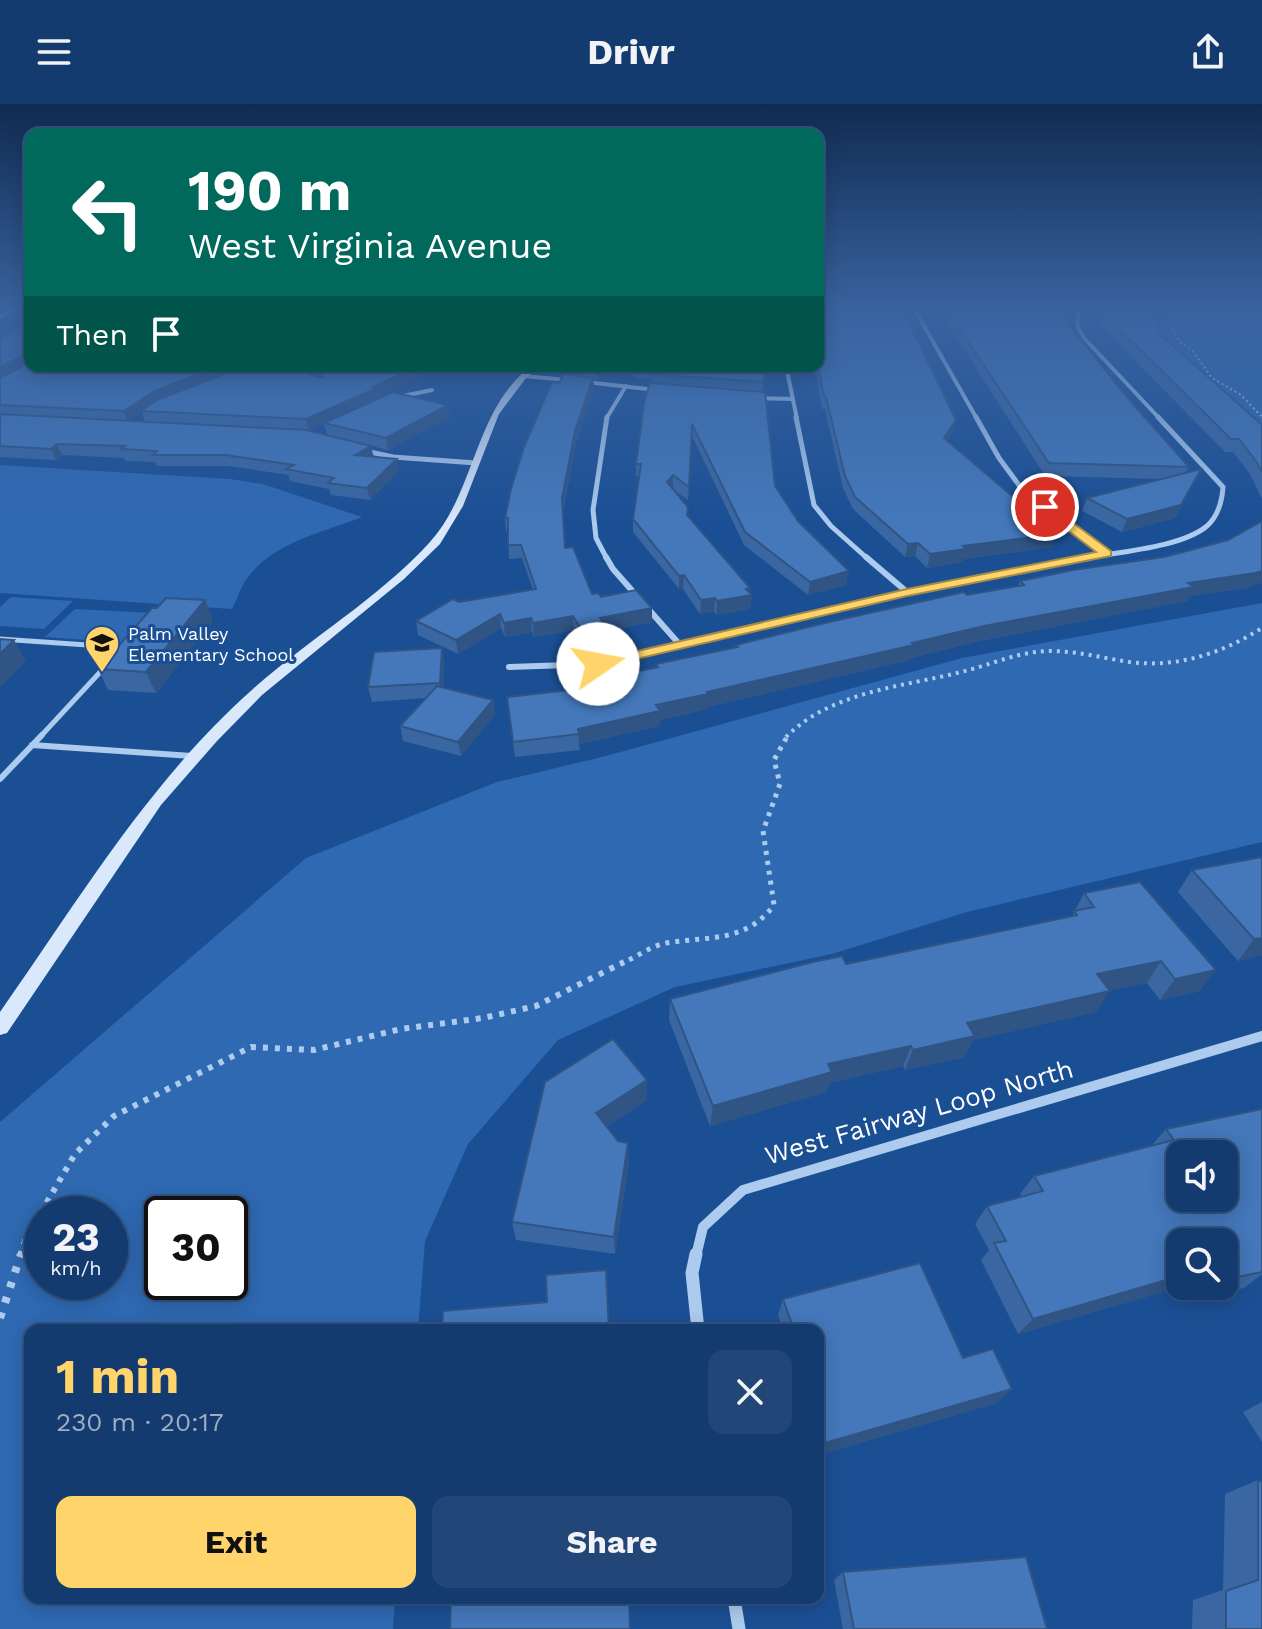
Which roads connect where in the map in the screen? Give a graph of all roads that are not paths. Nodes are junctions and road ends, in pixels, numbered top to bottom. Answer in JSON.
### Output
{"nodes":[{"id":1,"x":519,"y":381,"type":"edge"},
{"id":2,"x":576,"y":381,"type":"edge"},
{"id":3,"x":789,"y":381,"type":"edge"},
{"id":4,"x":955,"y":381,"type":"edge"},
{"id":5,"x":1124,"y":381,"type":"edge"},
{"id":6,"x":626,"y":386,"type":"junction"},
{"id":7,"x":432,"y":390,"type":"dead end"},
{"id":8,"x":670,"y":391,"type":"edge"},
{"id":9,"x":742,"y":398,"type":"edge"},
{"id":10,"x":792,"y":399,"type":"junction"},
{"id":11,"x":387,"y":402,"type":"edge"},
{"id":12,"x":362,"y":450,"type":"edge"},
{"id":13,"x":476,"y":463,"type":"junction"},
{"id":14,"x":1106,"y":554,"type":"junction"},
{"id":15,"x":907,"y":592,"type":"junction"},
{"id":16,"x":0,"y":639,"type":"edge"},
{"id":17,"x":681,"y":646,"type":"junction"},
{"id":18,"x":509,"y":667,"type":"dead end"},
{"id":19,"x":32,"y":745,"type":"junction"},
{"id":20,"x":196,"y":756,"type":"junction"},
{"id":21,"x":0,"y":779,"type":"edge"},
{"id":22,"x":0,"y":1027,"type":"edge"},
{"id":23,"x":1262,"y":1036,"type":"edge"},
{"id":24,"x":697,"y":1324,"type":"edge"},
{"id":25,"x":735,"y":1604,"type":"edge"},
{"id":26,"x":739,"y":1629,"type":"edge"}],
"edges":[{"from":1,"to":13,"type":"street"},
{"from":2,"to":6,"type":"street"},
{"from":3,"to":10,"type":"street"},
{"from":4,"to":14,"type":"street"},
{"from":5,"to":14,"type":"street"},
{"from":6,"to":8,"type":"street"},
{"from":6,"to":17,"type":"street"},
{"from":7,"to":11,"type":"street"},
{"from":9,"to":10,"type":"street"},
{"from":10,"to":15,"type":"street"},
{"from":12,"to":13,"type":"street"},
{"from":13,"to":20,"type":"street"},
{"from":14,"to":15,"type":"street"},
{"from":15,"to":17,"type":"street"},
{"from":16,"to":19,"type":"lane"},
{"from":17,"to":18,"type":"street"},
{"from":19,"to":20,"type":"lane"},
{"from":19,"to":21,"type":"lane"},
{"from":20,"to":22,"type":"street"},
{"from":23,"to":24,"type":"street","name":"West Fairway Loop North"},
{"from":25,"to":26,"type":"street"}]}
